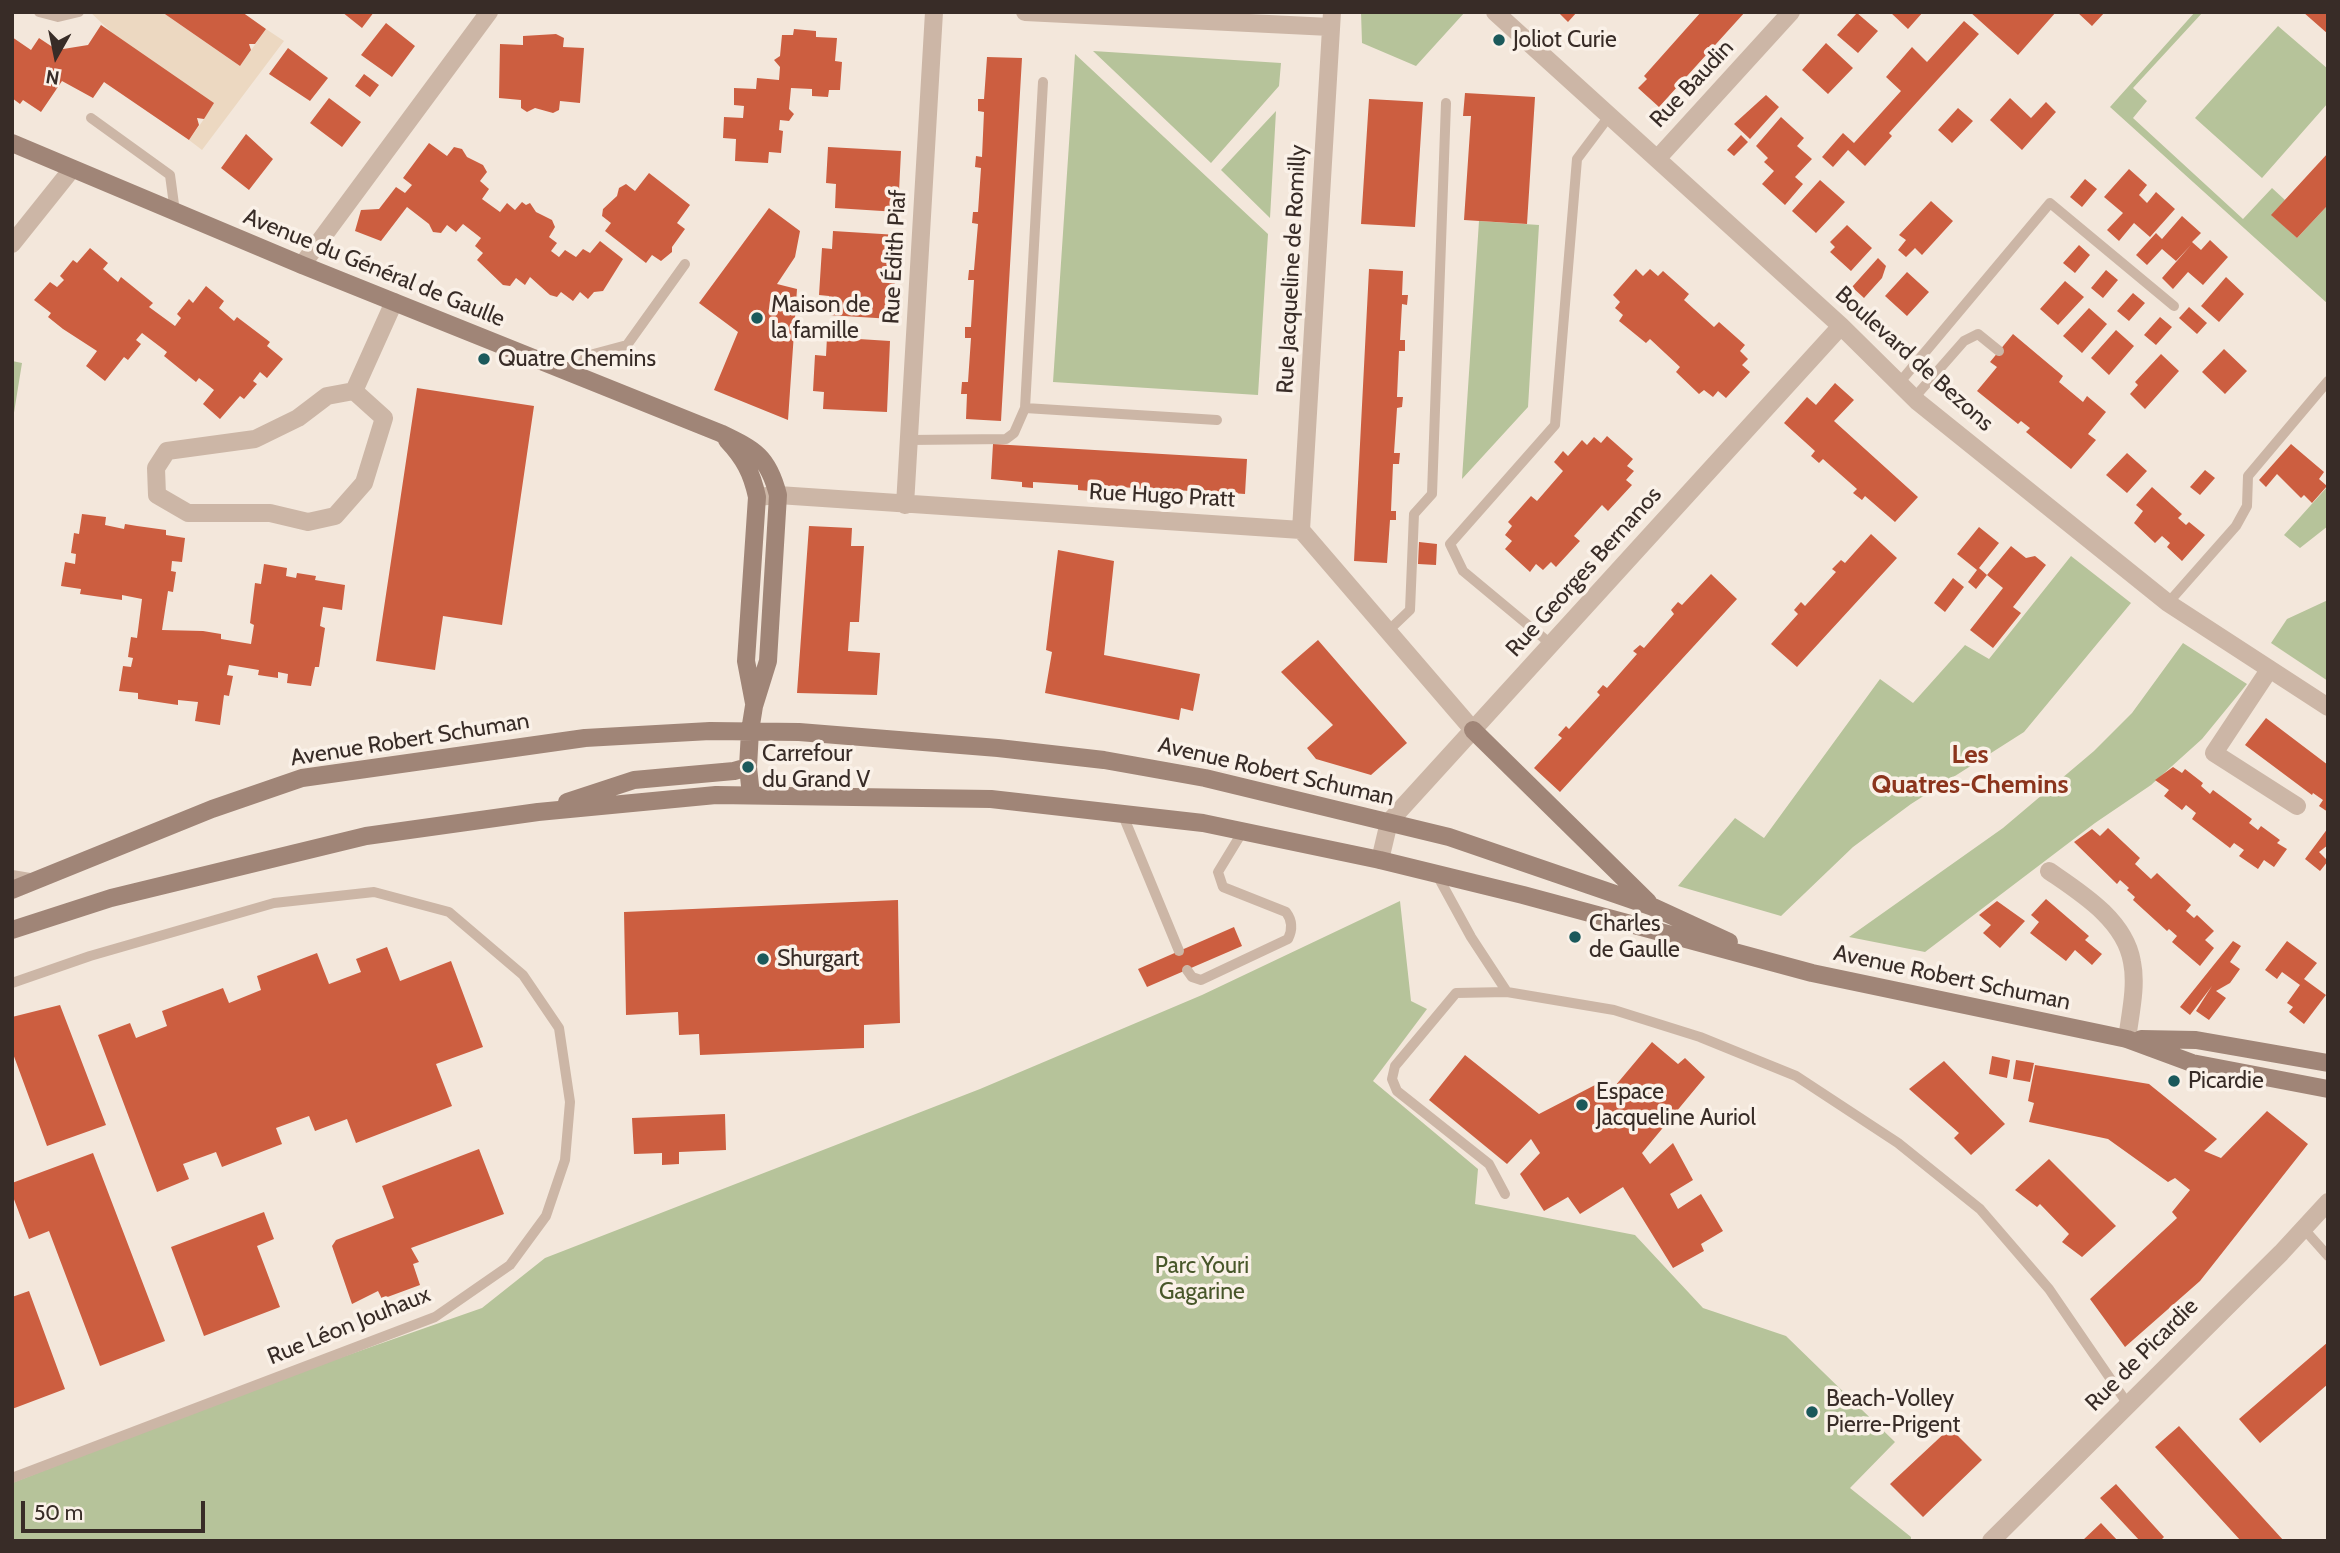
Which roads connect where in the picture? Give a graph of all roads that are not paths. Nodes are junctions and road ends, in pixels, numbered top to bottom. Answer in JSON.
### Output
{"nodes":[{"id":1,"x":39,"y":12,"type":"edge"},
{"id":2,"x":79,"y":12,"type":"edge"},
{"id":3,"x":489,"y":12,"type":"edge"},
{"id":4,"x":934,"y":12,"type":"edge"},
{"id":5,"x":1025,"y":12,"type":"edge"},
{"id":6,"x":1495,"y":12,"type":"edge"},
{"id":7,"x":1791,"y":12,"type":"edge"},
{"id":8,"x":1331,"y":20,"type":"edge"},
{"id":9,"x":1043,"y":82,"type":"dead end"},
{"id":10,"x":1446,"y":103,"type":"dead end"},
{"id":11,"x":1610,"y":115,"type":"junction"},
{"id":12,"x":91,"y":118,"type":"dead end"},
{"id":13,"x":12,"y":143,"type":"edge"},
{"id":14,"x":1657,"y":159,"type":"junction"},
{"id":15,"x":72,"y":169,"type":"junction"},
{"id":16,"x":174,"y":212,"type":"junction"},
{"id":17,"x":12,"y":244,"type":"edge"},
{"id":18,"x":685,"y":264,"type":"dead end"},
{"id":19,"x":302,"y":265,"type":"junction"},
{"id":20,"x":394,"y":302,"type":"junction"},
{"id":21,"x":2174,"y":306,"type":"dead end"},
{"id":22,"x":1841,"y":326,"type":"junction"},
{"id":23,"x":1999,"y":351,"type":"dead end"},
{"id":24,"x":575,"y":375,"type":"junction"},
{"id":25,"x":2328,"y":381,"type":"edge"},
{"id":26,"x":1900,"y":382,"type":"junction"},
{"id":27,"x":354,"y":391,"type":"junction"},
{"id":28,"x":1914,"y":398,"type":"junction"},
{"id":29,"x":1025,"y":408,"type":"junction"},
{"id":30,"x":1217,"y":420,"type":"dead end"},
{"id":31,"x":720,"y":433,"type":"junction"},
{"id":32,"x":909,"y":440,"type":"junction"},
{"id":33,"x":778,"y":495,"type":"junction"},
{"id":34,"x":757,"y":497,"type":"junction"},
{"id":35,"x":905,"y":505,"type":"junction"},
{"id":36,"x":1301,"y":530,"type":"junction"},
{"id":37,"x":2168,"y":603,"type":"junction"},
{"id":38,"x":1388,"y":631,"type":"junction"},
{"id":39,"x":1552,"y":645,"type":"junction"},
{"id":40,"x":2269,"y":670,"type":"junction"},
{"id":41,"x":754,"y":706,"type":"junction"},
{"id":42,"x":2328,"y":707,"type":"edge"},
{"id":43,"x":1473,"y":730,"type":"junction"},
{"id":44,"x":751,"y":731,"type":"junction"},
{"id":45,"x":748,"y":767,"type":"junction"},
{"id":46,"x":751,"y":795,"type":"junction"},
{"id":47,"x":2297,"y":806,"type":"dead end"},
{"id":48,"x":538,"y":812,"type":"junction"},
{"id":49,"x":1122,"y":813,"type":"junction"},
{"id":50,"x":1389,"y":822,"type":"junction"},
{"id":51,"x":1243,"y":831,"type":"junction"},
{"id":52,"x":1380,"y":860,"type":"junction"},
{"id":53,"x":2049,"y":871,"type":"dead end"},
{"id":54,"x":1436,"y":873,"type":"junction"},
{"id":55,"x":12,"y":875,"type":"edge"},
{"id":56,"x":39,"y":880,"type":"junction"},
{"id":57,"x":12,"y":890,"type":"edge"},
{"id":58,"x":1653,"y":907,"type":"junction"},
{"id":59,"x":12,"y":930,"type":"edge"},
{"id":60,"x":1179,"y":951,"type":"dead end"},
{"id":61,"x":1767,"y":960,"type":"junction"},
{"id":62,"x":1187,"y":970,"type":"dead end"},
{"id":63,"x":12,"y":983,"type":"edge"},
{"id":64,"x":1507,"y":992,"type":"junction"},
{"id":65,"x":2127,"y":1039,"type":"junction"},
{"id":66,"x":2328,"y":1063,"type":"edge"},
{"id":67,"x":2326,"y":1090,"type":"edge"},
{"id":68,"x":1505,"y":1194,"type":"dead end"},
{"id":69,"x":2327,"y":1200,"type":"edge"},
{"id":70,"x":2303,"y":1228,"type":"junction"},
{"id":71,"x":2328,"y":1256,"type":"edge"},
{"id":72,"x":2127,"y":1403,"type":"junction"},
{"id":73,"x":12,"y":1478,"type":"edge"},
{"id":74,"x":1991,"y":1541,"type":"edge"}],
"edges":[{"from":1,"to":2,"type":"lane"},
{"from":3,"to":19,"type":"street"},
{"from":4,"to":32,"type":"street","name":"Rue Édith Piaf"},
{"from":5,"to":8,"type":"street"},
{"from":6,"to":11,"type":"street","name":"Boulevard de Bezons"},
{"from":7,"to":14,"type":"street","name":"Rue Baudin"},
{"from":8,"to":36,"type":"street","name":"Rue Jacqueline de Romilly"},
{"from":9,"to":29,"type":"lane"},
{"from":10,"to":38,"type":"lane"},
{"from":11,"to":14,"type":"street","name":"Boulevard de Bezons"},
{"from":11,"to":39,"type":"lane"},
{"from":12,"to":16,"type":"lane"},
{"from":13,"to":15,"type":"main road","name":"Avenue du Général de Gaulle"},
{"from":14,"to":22,"type":"street","name":"Boulevard de Bezons"},
{"from":15,"to":16,"type":"main road","name":"Avenue du Général de Gaulle"},
{"from":15,"to":17,"type":"street"},
{"from":16,"to":19,"type":"main road","name":"Avenue du Général de Gaulle"},
{"from":18,"to":24,"type":"lane"},
{"from":19,"to":20,"type":"main road","name":"Avenue du Général de Gaulle"},
{"from":20,"to":24,"type":"main road","name":"Avenue du Général de Gaulle"},
{"from":20,"to":27,"type":"street"},
{"from":21,"to":26,"type":"lane"},
{"from":22,"to":26,"type":"street","name":"Boulevard de Bezons"},
{"from":22,"to":39,"type":"street","name":"Rue Georges Bernanos"},
{"from":23,"to":28,"type":"lane"},
{"from":24,"to":31,"type":"main road","name":"Avenue du Général de Gaulle"},
{"from":25,"to":37,"type":"lane"},
{"from":26,"to":28,"type":"street","name":"Boulevard de Bezons"},
{"from":27,"to":27,"type":"street"},
{"from":28,"to":37,"type":"street","name":"Boulevard de Bezons"},
{"from":29,"to":30,"type":"lane"},
{"from":29,"to":32,"type":"lane"},
{"from":31,"to":33,"type":"main road","name":"Avenue du Général de Gaulle"},
{"from":31,"to":34,"type":"main road","name":"Avenue du Général de Gaulle"},
{"from":32,"to":35,"type":"street","name":"Rue Édith Piaf"},
{"from":33,"to":34,"type":"street","name":"Rue Hugo Pratt"},
{"from":33,"to":35,"type":"street","name":"Rue Hugo Pratt"},
{"from":33,"to":41,"type":"main road","name":"Avenue du Général de Gaulle"},
{"from":34,"to":41,"type":"main road","name":"Avenue du Général de Gaulle"},
{"from":35,"to":36,"type":"street","name":"Rue Hugo Pratt"},
{"from":36,"to":38,"type":"street"},
{"from":37,"to":40,"type":"street","name":"Boulevard de Bezons"},
{"from":38,"to":43,"type":"street"},
{"from":39,"to":43,"type":"street","name":"Rue Georges Bernanos"},
{"from":40,"to":42,"type":"street","name":"Boulevard de Bezons"},
{"from":40,"to":47,"type":"street"},
{"from":41,"to":44,"type":"main road","name":"Avenue du Général de Gaulle"},
{"from":43,"to":50,"type":"street","name":"Rue Georges Bernanos"},
{"from":43,"to":58,"type":"main road"},
{"from":44,"to":45,"type":"main road"},
{"from":44,"to":50,"type":"main road","name":"Avenue Robert Schuman"},
{"from":44,"to":56,"type":"main road","name":"Avenue Robert Schuman"},
{"from":45,"to":46,"type":"main road"},
{"from":45,"to":48,"type":"main road"},
{"from":46,"to":48,"type":"main road","name":"Avenue Robert Schuman"},
{"from":46,"to":49,"type":"main road","name":"Avenue Robert Schuman"},
{"from":48,"to":59,"type":"main road","name":"Avenue Robert Schuman"},
{"from":49,"to":51,"type":"main road","name":"Avenue Robert Schuman"},
{"from":49,"to":60,"type":"lane"},
{"from":50,"to":52,"type":"street","name":"Rue Georges Bernanos"},
{"from":50,"to":58,"type":"main road","name":"Avenue Robert Schuman"},
{"from":51,"to":52,"type":"main road","name":"Avenue Robert Schuman"},
{"from":51,"to":62,"type":"lane"},
{"from":52,"to":54,"type":"main road","name":"Avenue Robert Schuman"},
{"from":53,"to":65,"type":"street"},
{"from":54,"to":61,"type":"main road","name":"Avenue Robert Schuman"},
{"from":54,"to":64,"type":"lane"},
{"from":55,"to":56,"type":"lane"},
{"from":56,"to":57,"type":"main road","name":"Avenue Robert Schuman"},
{"from":58,"to":61,"type":"main road","name":"Avenue Robert Schuman"},
{"from":61,"to":65,"type":"main road","name":"Avenue Robert Schuman"},
{"from":63,"to":73,"type":"lane","name":"Rue Léon Jouhaux"},
{"from":64,"to":68,"type":"lane"},
{"from":64,"to":72,"type":"lane"},
{"from":65,"to":66,"type":"main road","name":"Avenue Robert Schuman"},
{"from":65,"to":67,"type":"main road","name":"Avenue Robert Schuman"},
{"from":69,"to":70,"type":"street","name":"Rue de Picardie"},
{"from":70,"to":71,"type":"lane"},
{"from":70,"to":72,"type":"street","name":"Rue de Picardie"},
{"from":72,"to":74,"type":"street","name":"Rue de Picardie"}]}
